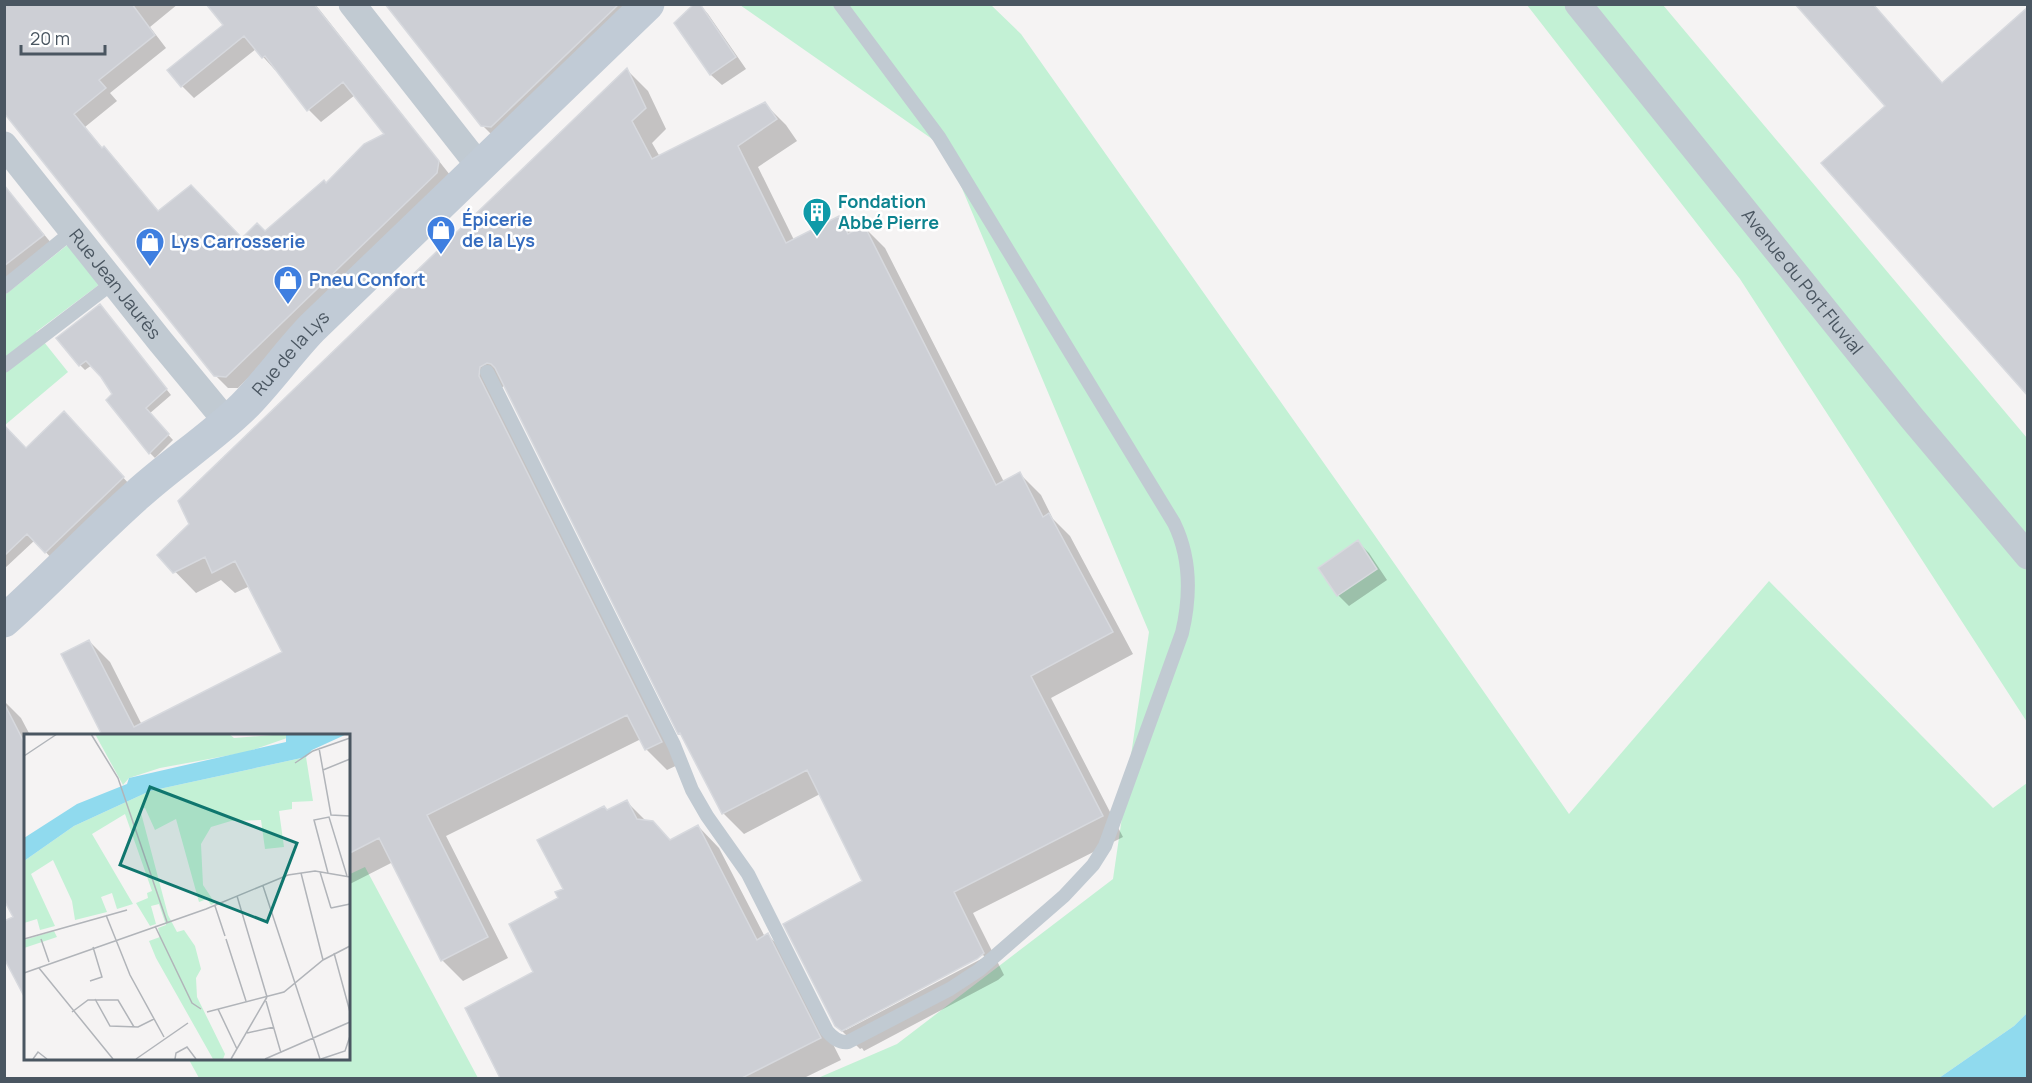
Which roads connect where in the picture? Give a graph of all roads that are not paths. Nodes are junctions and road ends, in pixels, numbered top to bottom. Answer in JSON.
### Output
{"nodes":[{"id":1,"x":352,"y":4,"type":"edge"},
{"id":2,"x":648,"y":4,"type":"edge"},
{"id":3,"x":840,"y":4,"type":"edge"},
{"id":4,"x":1578,"y":4,"type":"edge"},
{"id":5,"x":4,"y":145,"type":"edge"},
{"id":6,"x":480,"y":167,"type":"junction"},
{"id":7,"x":74,"y":231,"type":"junction"},
{"id":8,"x":114,"y":282,"type":"junction"},
{"id":9,"x":4,"y":287,"type":"edge"},
{"id":10,"x":4,"y":366,"type":"edge"},
{"id":11,"x":487,"y":372,"type":"dead end"},
{"id":12,"x":227,"y":422,"type":"junction"},
{"id":13,"x":2028,"y":556,"type":"edge"},
{"id":14,"x":4,"y":621,"type":"edge"}],
"edges":[{"from":1,"to":6,"type":"street"},
{"from":2,"to":6,"type":"main road","name":"Rue de la Lys"},
{"from":3,"to":11,"type":"lane"},
{"from":4,"to":13,"type":"street","name":"Avenue du Port Fluvial"},
{"from":5,"to":7,"type":"street","name":"Rue Jean Jaurès"},
{"from":6,"to":12,"type":"main road","name":"Rue de la Lys"},
{"from":7,"to":8,"type":"street","name":"Rue Jean Jaurès"},
{"from":7,"to":9,"type":"lane"},
{"from":8,"to":10,"type":"lane"},
{"from":8,"to":12,"type":"street","name":"Rue Jean Jaurès"},
{"from":12,"to":14,"type":"main road","name":"Rue de la Lys"}]}
